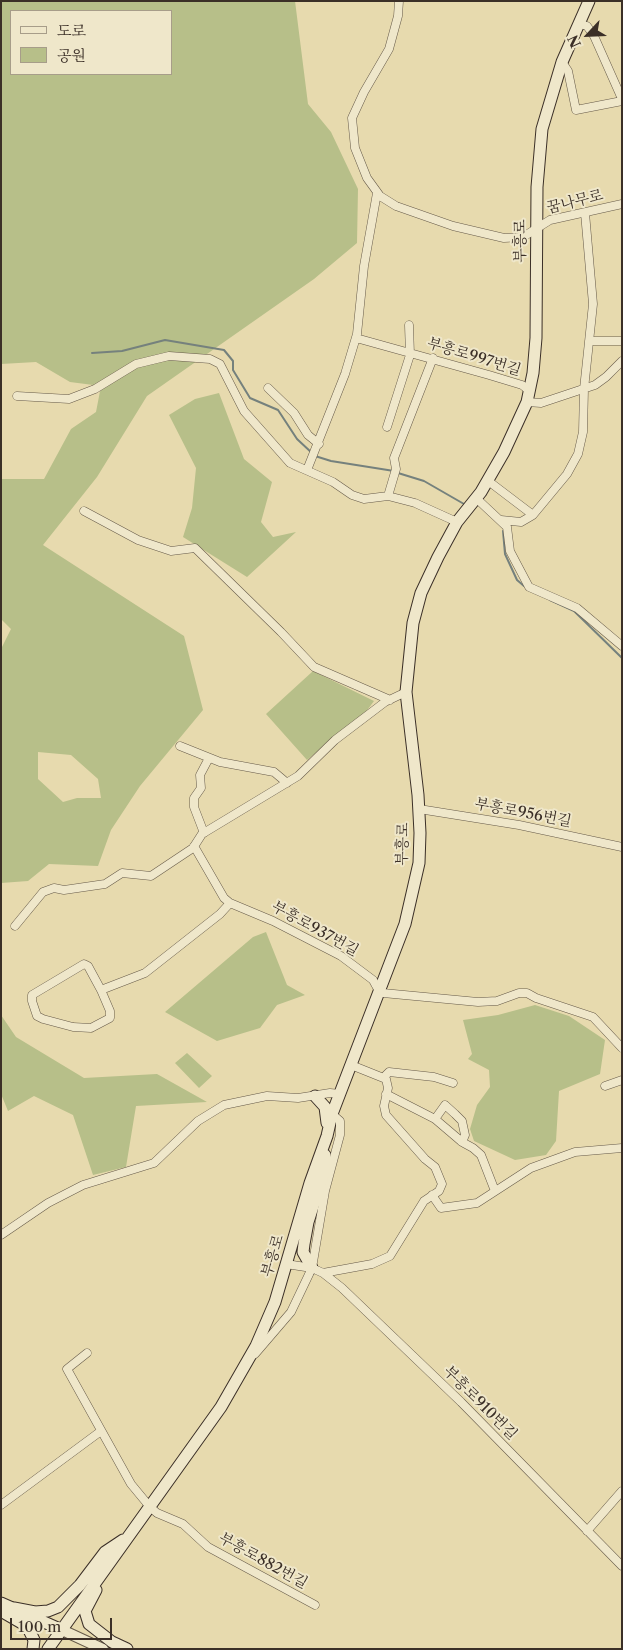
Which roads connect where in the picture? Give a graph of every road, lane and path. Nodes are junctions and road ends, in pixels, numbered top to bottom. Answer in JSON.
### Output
{"nodes":[{"id":1,"x":399,"y":1,"type":"edge"},
{"id":2,"x":590,"y":1,"type":"edge"},
{"id":3,"x":580,"y":24,"type":"junction"},
{"id":4,"x":562,"y":62,"type":"junction"},
{"id":5,"x":622,"y":100,"type":"edge"},
{"id":6,"x":377,"y":193,"type":"junction"},
{"id":7,"x":622,"y":204,"type":"edge"},
{"id":8,"x":585,"y":212,"type":"junction"},
{"id":9,"x":537,"y":229,"type":"junction"},
{"id":10,"x":409,"y":325,"type":"dead end"},
{"id":11,"x":356,"y":338,"type":"junction"},
{"id":12,"x":589,"y":341,"type":"junction"},
{"id":13,"x":622,"y":341,"type":"edge"},
{"id":14,"x":409,"y":352,"type":"junction"},
{"id":15,"x":433,"y":358,"type":"junction"},
{"id":16,"x":622,"y":362,"type":"edge"},
{"id":17,"x":268,"y":388,"type":"dead end"},
{"id":18,"x":584,"y":389,"type":"junction"},
{"id":19,"x":17,"y":396,"type":"dead end"},
{"id":20,"x":529,"y":397,"type":"junction"},
{"id":21,"x":386,"y":427,"type":"dead end"},
{"id":22,"x":319,"y":444,"type":"junction"},
{"id":23,"x":308,"y":470,"type":"junction"},
{"id":24,"x":487,"y":480,"type":"junction"},
{"id":25,"x":388,"y":496,"type":"junction"},
{"id":26,"x":476,"y":498,"type":"junction"},
{"id":27,"x":84,"y":511,"type":"dead end"},
{"id":28,"x":533,"y":515,"type":"junction"},
{"id":29,"x":501,"y":520,"type":"junction"},
{"id":30,"x":457,"y":522,"type":"junction"},
{"id":31,"x":622,"y":646,"type":"edge"},
{"id":32,"x":406,"y":692,"type":"junction"},
{"id":33,"x":390,"y":700,"type":"junction"},
{"id":34,"x":180,"y":746,"type":"dead end"},
{"id":35,"x":209,"y":758,"type":"junction"},
{"id":36,"x":287,"y":783,"type":"junction"},
{"id":37,"x":419,"y":809,"type":"junction"},
{"id":38,"x":204,"y":833,"type":"junction"},
{"id":39,"x":194,"y":846,"type":"junction"},
{"id":40,"x":622,"y":847,"type":"edge"},
{"id":41,"x":230,"y":903,"type":"junction"},
{"id":42,"x":15,"y":926,"type":"dead end"},
{"id":43,"x":101,"y":990,"type":"junction"},
{"id":44,"x":379,"y":991,"type":"junction"},
{"id":45,"x":622,"y":1048,"type":"edge"},
{"id":46,"x":351,"y":1065,"type":"junction"},
{"id":47,"x":384,"y":1077,"type":"junction"},
{"id":48,"x":622,"y":1080,"type":"edge"},
{"id":49,"x":453,"y":1083,"type":"dead end"},
{"id":50,"x":605,"y":1086,"type":"dead end"},
{"id":51,"x":340,"y":1094,"type":"junction"},
{"id":52,"x":386,"y":1094,"type":"junction"},
{"id":53,"x":316,"y":1096,"type":"junction"},
{"id":54,"x":332,"y":1114,"type":"junction"},
{"id":55,"x":435,"y":1119,"type":"junction"},
{"id":56,"x":328,"y":1132,"type":"junction"},
{"id":57,"x":462,"y":1142,"type":"junction"},
{"id":58,"x":622,"y":1148,"type":"edge"},
{"id":59,"x":495,"y":1190,"type":"junction"},
{"id":60,"x":432,"y":1195,"type":"junction"},
{"id":61,"x":1,"y":1235,"type":"edge"},
{"id":62,"x":286,"y":1264,"type":"junction"},
{"id":63,"x":312,"y":1268,"type":"junction"},
{"id":64,"x":323,"y":1273,"type":"junction"},
{"id":65,"x":87,"y":1353,"type":"dead end"},
{"id":66,"x":247,"y":1363,"type":"junction"},
{"id":67,"x":101,"y":1431,"type":"junction"},
{"id":68,"x":622,"y":1491,"type":"edge"},
{"id":69,"x":1,"y":1505,"type":"edge"},
{"id":70,"x":150,"y":1507,"type":"junction"},
{"id":71,"x":587,"y":1532,"type":"junction"},
{"id":72,"x":129,"y":1536,"type":"junction"},
{"id":73,"x":622,"y":1566,"type":"edge"},
{"id":74,"x":105,"y":1570,"type":"junction"},
{"id":75,"x":80,"y":1585,"type":"junction"},
{"id":76,"x":1,"y":1603,"type":"edge"},
{"id":77,"x":314,"y":1605,"type":"dead end"},
{"id":78,"x":14,"y":1608,"type":"junction"},
{"id":79,"x":74,"y":1610,"type":"junction"},
{"id":80,"x":1,"y":1611,"type":"edge"},
{"id":81,"x":62,"y":1630,"type":"junction"},
{"id":82,"x":33,"y":1649,"type":"edge"},
{"id":83,"x":48,"y":1649,"type":"edge"},
{"id":84,"x":103,"y":1649,"type":"edge"},
{"id":85,"x":126,"y":1649,"type":"edge"}],
"edges":[{"from":1,"to":6,"type":"street"},
{"from":2,"to":3,"type":"main road","name":"부흥로"},
{"from":3,"to":4,"type":"main road","name":"부흥로"},
{"from":3,"to":5,"type":"street"},
{"from":4,"to":5,"type":"street"},
{"from":4,"to":9,"type":"main road","name":"부흥로"},
{"from":6,"to":9,"type":"street","name":"꿈나무로"},
{"from":6,"to":11,"type":"street"},
{"from":7,"to":8,"type":"street","name":"꿈나무로"},
{"from":8,"to":9,"type":"street","name":"꿈나무로"},
{"from":8,"to":12,"type":"street"},
{"from":9,"to":20,"type":"main road","name":"부흥로"},
{"from":10,"to":14,"type":"street","name":"부흥로997번길"},
{"from":11,"to":14,"type":"street","name":"부흥로997번길"},
{"from":11,"to":22,"type":"street"},
{"from":12,"to":13,"type":"street"},
{"from":12,"to":18,"type":"street"},
{"from":14,"to":15,"type":"street","name":"부흥로997번길"},
{"from":14,"to":21,"type":"street","name":"부흥로997번길"},
{"from":15,"to":20,"type":"street","name":"부흥로997번길"},
{"from":15,"to":25,"type":"street"},
{"from":16,"to":18,"type":"street"},
{"from":17,"to":22,"type":"street"},
{"from":18,"to":20,"type":"street"},
{"from":18,"to":28,"type":"street"},
{"from":19,"to":23,"type":"street"},
{"from":20,"to":24,"type":"main road","name":"부흥로"},
{"from":22,"to":23,"type":"street"},
{"from":23,"to":25,"type":"street"},
{"from":24,"to":26,"type":"main road","name":"부흥로"},
{"from":24,"to":28,"type":"street"},
{"from":25,"to":30,"type":"street"},
{"from":26,"to":29,"type":"street"},
{"from":26,"to":30,"type":"main road","name":"부흥로"},
{"from":27,"to":33,"type":"street"},
{"from":28,"to":29,"type":"street"},
{"from":29,"to":31,"type":"street"},
{"from":30,"to":32,"type":"main road","name":"부흥로"},
{"from":32,"to":33,"type":"street"},
{"from":32,"to":37,"type":"main road","name":"부흥로"},
{"from":33,"to":36,"type":"street"},
{"from":34,"to":35,"type":"street"},
{"from":35,"to":36,"type":"street"},
{"from":35,"to":38,"type":"street"},
{"from":36,"to":38,"type":"street"},
{"from":37,"to":40,"type":"street","name":"부흥로956번길"},
{"from":37,"to":44,"type":"main road","name":"부흥로"},
{"from":38,"to":39,"type":"street"},
{"from":39,"to":41,"type":"street"},
{"from":39,"to":42,"type":"street"},
{"from":41,"to":43,"type":"street"},
{"from":41,"to":44,"type":"street","name":"부흥로937번길"},
{"from":43,"to":43,"type":"street"},
{"from":44,"to":45,"type":"street"},
{"from":44,"to":46,"type":"main road","name":"부흥로"},
{"from":46,"to":47,"type":"street"},
{"from":46,"to":51,"type":"main road","name":"부흥로"},
{"from":47,"to":49,"type":"street"},
{"from":47,"to":52,"type":"street"},
{"from":48,"to":50,"type":"street"},
{"from":51,"to":53,"type":"street"},
{"from":51,"to":54,"type":"main road","name":"부흥로"},
{"from":52,"to":55,"type":"street"},
{"from":52,"to":60,"type":"street"},
{"from":53,"to":56,"type":"main road"},
{"from":53,"to":61,"type":"street"},
{"from":54,"to":56,"type":"main road","name":"부흥로"},
{"from":54,"to":63,"type":"street"},
{"from":55,"to":57,"type":"street"},
{"from":55,"to":57,"type":"street"},
{"from":56,"to":62,"type":"main road","name":"부흥로"},
{"from":56,"to":63,"type":"main road"},
{"from":57,"to":59,"type":"street"},
{"from":58,"to":59,"type":"street"},
{"from":59,"to":60,"type":"street"},
{"from":60,"to":64,"type":"street"},
{"from":62,"to":63,"type":"street","name":"부흥로910번길"},
{"from":62,"to":66,"type":"main road","name":"부흥로"},
{"from":63,"to":64,"type":"street","name":"부흥로910번길"},
{"from":63,"to":66,"type":"street"},
{"from":64,"to":71,"type":"street","name":"부흥로910번길"},
{"from":65,"to":67,"type":"street"},
{"from":66,"to":70,"type":"main road","name":"부흥로"},
{"from":67,"to":69,"type":"street"},
{"from":67,"to":70,"type":"street"},
{"from":68,"to":71,"type":"street"},
{"from":70,"to":72,"type":"main road","name":"부흥로"},
{"from":70,"to":77,"type":"street","name":"부흥로882번길"},
{"from":71,"to":73,"type":"street","name":"부흥로910번길"},
{"from":72,"to":74,"type":"main road","name":"부흥로"},
{"from":72,"to":75,"type":"main road"},
{"from":74,"to":79,"type":"main road","name":"부흥로"},
{"from":74,"to":85,"type":"main road"},
{"from":75,"to":78,"type":"main road"},
{"from":75,"to":79,"type":"main road"},
{"from":76,"to":78,"type":"main road"},
{"from":78,"to":81,"type":"main road"},
{"from":79,"to":81,"type":"main road","name":"부흥로"},
{"from":80,"to":82,"type":"main road"},
{"from":81,"to":83,"type":"main road","name":"부흥로"},
{"from":81,"to":84,"type":"street"}]}
